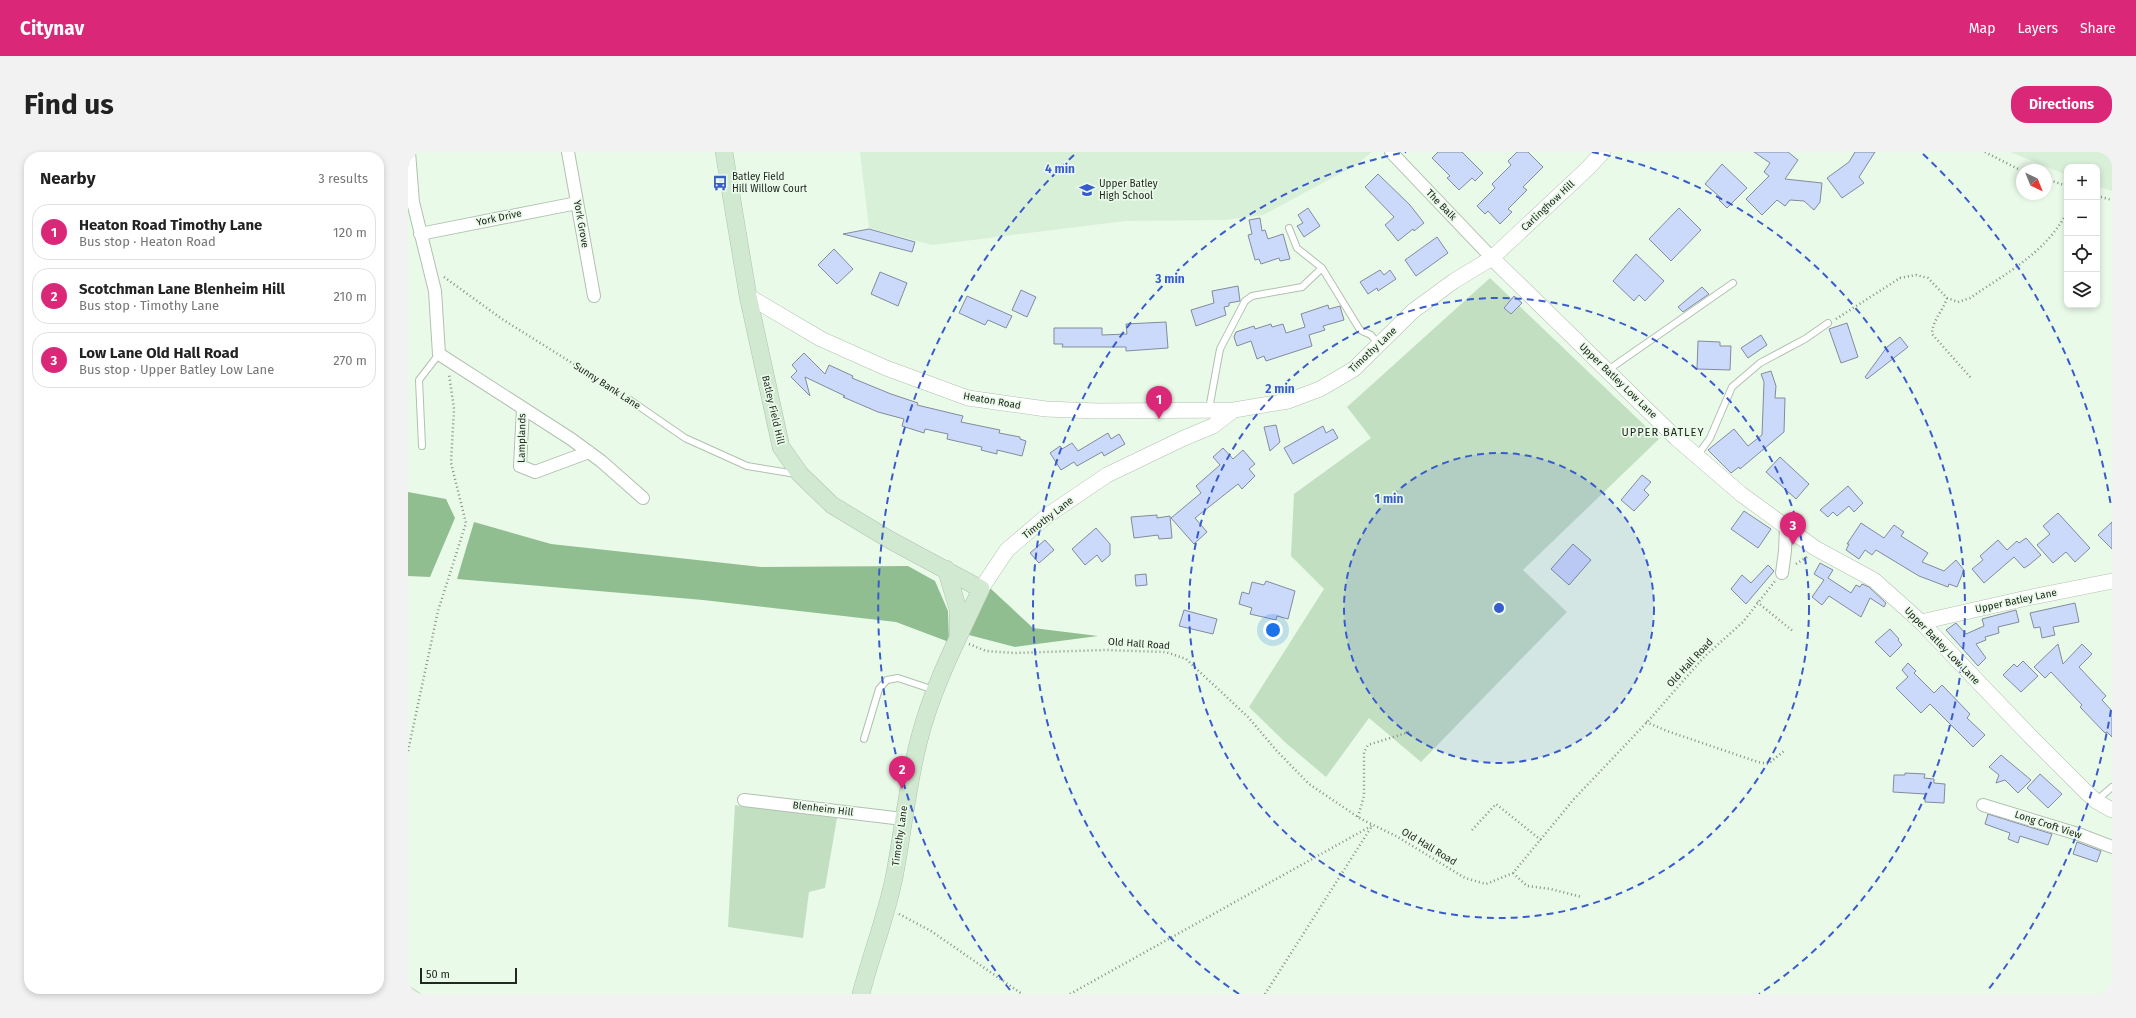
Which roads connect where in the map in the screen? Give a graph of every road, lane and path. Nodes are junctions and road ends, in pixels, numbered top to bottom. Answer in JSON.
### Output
{"nodes":[{"id":1,"x":408,"y":152,"type":"edge"},
{"id":2,"x":568,"y":152,"type":"edge"},
{"id":3,"x":724,"y":152,"type":"edge"},
{"id":4,"x":1391,"y":152,"type":"edge"},
{"id":5,"x":1603,"y":152,"type":"edge"},
{"id":6,"x":1985,"y":152,"type":"edge"},
{"id":7,"x":2016,"y":168,"type":"edge"},
{"id":8,"x":2052,"y":181,"type":"edge"},
{"id":9,"x":2064,"y":185,"type":"edge"},
{"id":10,"x":2100,"y":197,"type":"edge"},
{"id":11,"x":2112,"y":200,"type":"edge"},
{"id":12,"x":577,"y":202,"type":"junction"},
{"id":13,"x":411,"y":203,"type":"edge"},
{"id":14,"x":2064,"y":218,"type":"edge"},
{"id":15,"x":1289,"y":228,"type":"dead end"},
{"id":16,"x":420,"y":234,"type":"junction"},
{"id":17,"x":1492,"y":258,"type":"junction"},
{"id":18,"x":428,"y":266,"type":"junction"},
{"id":19,"x":1322,"y":268,"type":"junction"},
{"id":20,"x":1733,"y":283,"type":"dead end"},
{"id":21,"x":594,"y":296,"type":"dead end"},
{"id":22,"x":748,"y":296,"type":"junction"},
{"id":23,"x":1947,"y":298,"type":"junction"},
{"id":24,"x":1828,"y":323,"type":"joint"},
{"id":25,"x":1379,"y":345,"type":"junction"},
{"id":26,"x":443,"y":357,"type":"junction"},
{"id":27,"x":1608,"y":370,"type":"junction"},
{"id":28,"x":1971,"y":378,"type":"dead end"},
{"id":29,"x":630,"y":400,"type":"joint"},
{"id":30,"x":523,"y":408,"type":"junction"},
{"id":31,"x":1234,"y":410,"type":"junction"},
{"id":32,"x":1209,"y":411,"type":"junction"},
{"id":33,"x":422,"y":446,"type":"dead end"},
{"id":34,"x":589,"y":452,"type":"junction"},
{"id":35,"x":1698,"y":456,"type":"junction"},
{"id":36,"x":800,"y":474,"type":"junction"},
{"id":37,"x":643,"y":498,"type":"dead end"},
{"id":38,"x":1786,"y":527,"type":"junction"},
{"id":39,"x":1815,"y":548,"type":"junction"},
{"id":40,"x":946,"y":569,"type":"junction"},
{"id":41,"x":1782,"y":573,"type":"junction"},
{"id":42,"x":2112,"y":581,"type":"edge"},
{"id":43,"x":981,"y":589,"type":"junction"},
{"id":44,"x":1757,"y":602,"type":"junction"},
{"id":45,"x":1921,"y":622,"type":"junction"},
{"id":46,"x":1794,"y":632,"type":"dead end"},
{"id":47,"x":958,"y":640,"type":"junction"},
{"id":48,"x":935,"y":691,"type":"junction"},
{"id":49,"x":1646,"y":722,"type":"junction"},
{"id":50,"x":1409,"y":732,"type":"dead end"},
{"id":51,"x":864,"y":739,"type":"dead end"},
{"id":52,"x":408,"y":751,"type":"edge"},
{"id":53,"x":1784,"y":751,"type":"dead end"},
{"id":54,"x":2112,"y":787,"type":"edge"},
{"id":55,"x":744,"y":800,"type":"dead end"},
{"id":56,"x":2096,"y":801,"type":"junction"},
{"id":57,"x":1983,"y":805,"type":"dead end"},
{"id":58,"x":2112,"y":810,"type":"edge"},
{"id":59,"x":1358,"y":817,"type":"junction"},
{"id":60,"x":903,"y":819,"type":"junction"},
{"id":61,"x":1373,"y":825,"type":"junction"},
{"id":62,"x":1472,"y":830,"type":"dead end"},
{"id":63,"x":1541,"y":840,"type":"junction"},
{"id":64,"x":2112,"y":847,"type":"edge"},
{"id":65,"x":1513,"y":873,"type":"junction"},
{"id":66,"x":1582,"y":897,"type":"dead end"},
{"id":67,"x":888,"y":908,"type":"junction"},
{"id":68,"x":861,"y":994,"type":"edge"},
{"id":69,"x":1022,"y":994,"type":"edge"},
{"id":70,"x":1070,"y":994,"type":"edge"},
{"id":71,"x":1265,"y":994,"type":"edge"}],
"edges":[{"from":1,"to":13,"type":"street"},
{"from":2,"to":12,"type":"street","name":"York Grove"},
{"from":3,"to":22,"type":"main road","name":"Batley Field Hill"},
{"from":4,"to":17,"type":"street","name":"The Balk"},
{"from":5,"to":17,"type":"street","name":"Carlinghow Hill"},
{"from":6,"to":7,"type":"path"},
{"from":8,"to":9,"type":"path"},
{"from":10,"to":11,"type":"path"},
{"from":12,"to":16,"type":"street","name":"York Drive"},
{"from":12,"to":21,"type":"street","name":"York Grove"},
{"from":13,"to":16,"type":"street"},
{"from":14,"to":23,"type":"path"},
{"from":15,"to":19,"type":"lane"},
{"from":16,"to":18,"type":"street"},
{"from":17,"to":25,"type":"street","name":"Timothy Lane"},
{"from":17,"to":27,"type":"street","name":"Upper Batley Low Lane"},
{"from":18,"to":26,"type":"street"},
{"from":18,"to":29,"type":"path","name":"Sunny Bank Lane"},
{"from":19,"to":25,"type":"lane"},
{"from":19,"to":32,"type":"lane"},
{"from":20,"to":27,"type":"lane"},
{"from":22,"to":32,"type":"street","name":"Heaton Road"},
{"from":22,"to":36,"type":"main road","name":"Batley Field Hill"},
{"from":23,"to":24,"type":"path"},
{"from":23,"to":28,"type":"path"},
{"from":24,"to":35,"type":"lane"},
{"from":25,"to":31,"type":"street","name":"Timothy Lane"},
{"from":26,"to":30,"type":"street","name":"Lamplands"},
{"from":26,"to":33,"type":"lane"},
{"from":26,"to":52,"type":"path"},
{"from":27,"to":35,"type":"street","name":"Upper Batley Low Lane"},
{"from":29,"to":36,"type":"lane","name":"Sunny Bank Lane"},
{"from":30,"to":34,"type":"street","name":"Lamplands"},
{"from":30,"to":34,"type":"street","name":"Lamplands"},
{"from":31,"to":32,"type":"street","name":"Heaton Road"},
{"from":31,"to":43,"type":"street","name":"Timothy Lane"},
{"from":34,"to":37,"type":"street","name":"Lamplands"},
{"from":35,"to":38,"type":"street","name":"Upper Batley Low Lane"},
{"from":36,"to":40,"type":"main road","name":"Batley Field Hill"},
{"from":38,"to":39,"type":"street","name":"Upper Batley Low Lane"},
{"from":38,"to":41,"type":"street"},
{"from":39,"to":41,"type":"path","name":"Old Hall Road"},
{"from":39,"to":45,"type":"street","name":"Upper Batley Low Lane"},
{"from":40,"to":43,"type":"main road","name":"Batley Field Hill"},
{"from":40,"to":47,"type":"main road"},
{"from":41,"to":44,"type":"path","name":"Old Hall Road"},
{"from":42,"to":45,"type":"street","name":"Upper Batley Lane"},
{"from":43,"to":47,"type":"main road","name":"Timothy Lane"},
{"from":44,"to":46,"type":"path"},
{"from":44,"to":49,"type":"path","name":"Old Hall Road"},
{"from":45,"to":56,"type":"street","name":"Upper Batley Low Lane"},
{"from":47,"to":48,"type":"main road","name":"Timothy Lane"},
{"from":47,"to":59,"type":"path","name":"Old Hall Road"},
{"from":48,"to":51,"type":"lane"},
{"from":48,"to":60,"type":"main road","name":"Timothy Lane"},
{"from":49,"to":53,"type":"path"},
{"from":49,"to":63,"type":"path","name":"Old Hall Road"},
{"from":50,"to":59,"type":"path"},
{"from":54,"to":56,"type":"lane"},
{"from":55,"to":60,"type":"street","name":"Blenheim Hill"},
{"from":56,"to":58,"type":"street","name":"Upper Batley Low Lane"},
{"from":57,"to":64,"type":"street","name":"Long Croft View"},
{"from":59,"to":61,"type":"path","name":"Old Hall Road"},
{"from":60,"to":67,"type":"main road","name":"Timothy Lane"},
{"from":61,"to":65,"type":"path","name":"Old Hall Road"},
{"from":61,"to":70,"type":"path"},
{"from":61,"to":71,"type":"path"},
{"from":62,"to":63,"type":"path"},
{"from":63,"to":65,"type":"path","name":"Old Hall Road"},
{"from":65,"to":66,"type":"path"},
{"from":67,"to":68,"type":"main road","name":"Timothy Lane"},
{"from":67,"to":69,"type":"path"}]}
